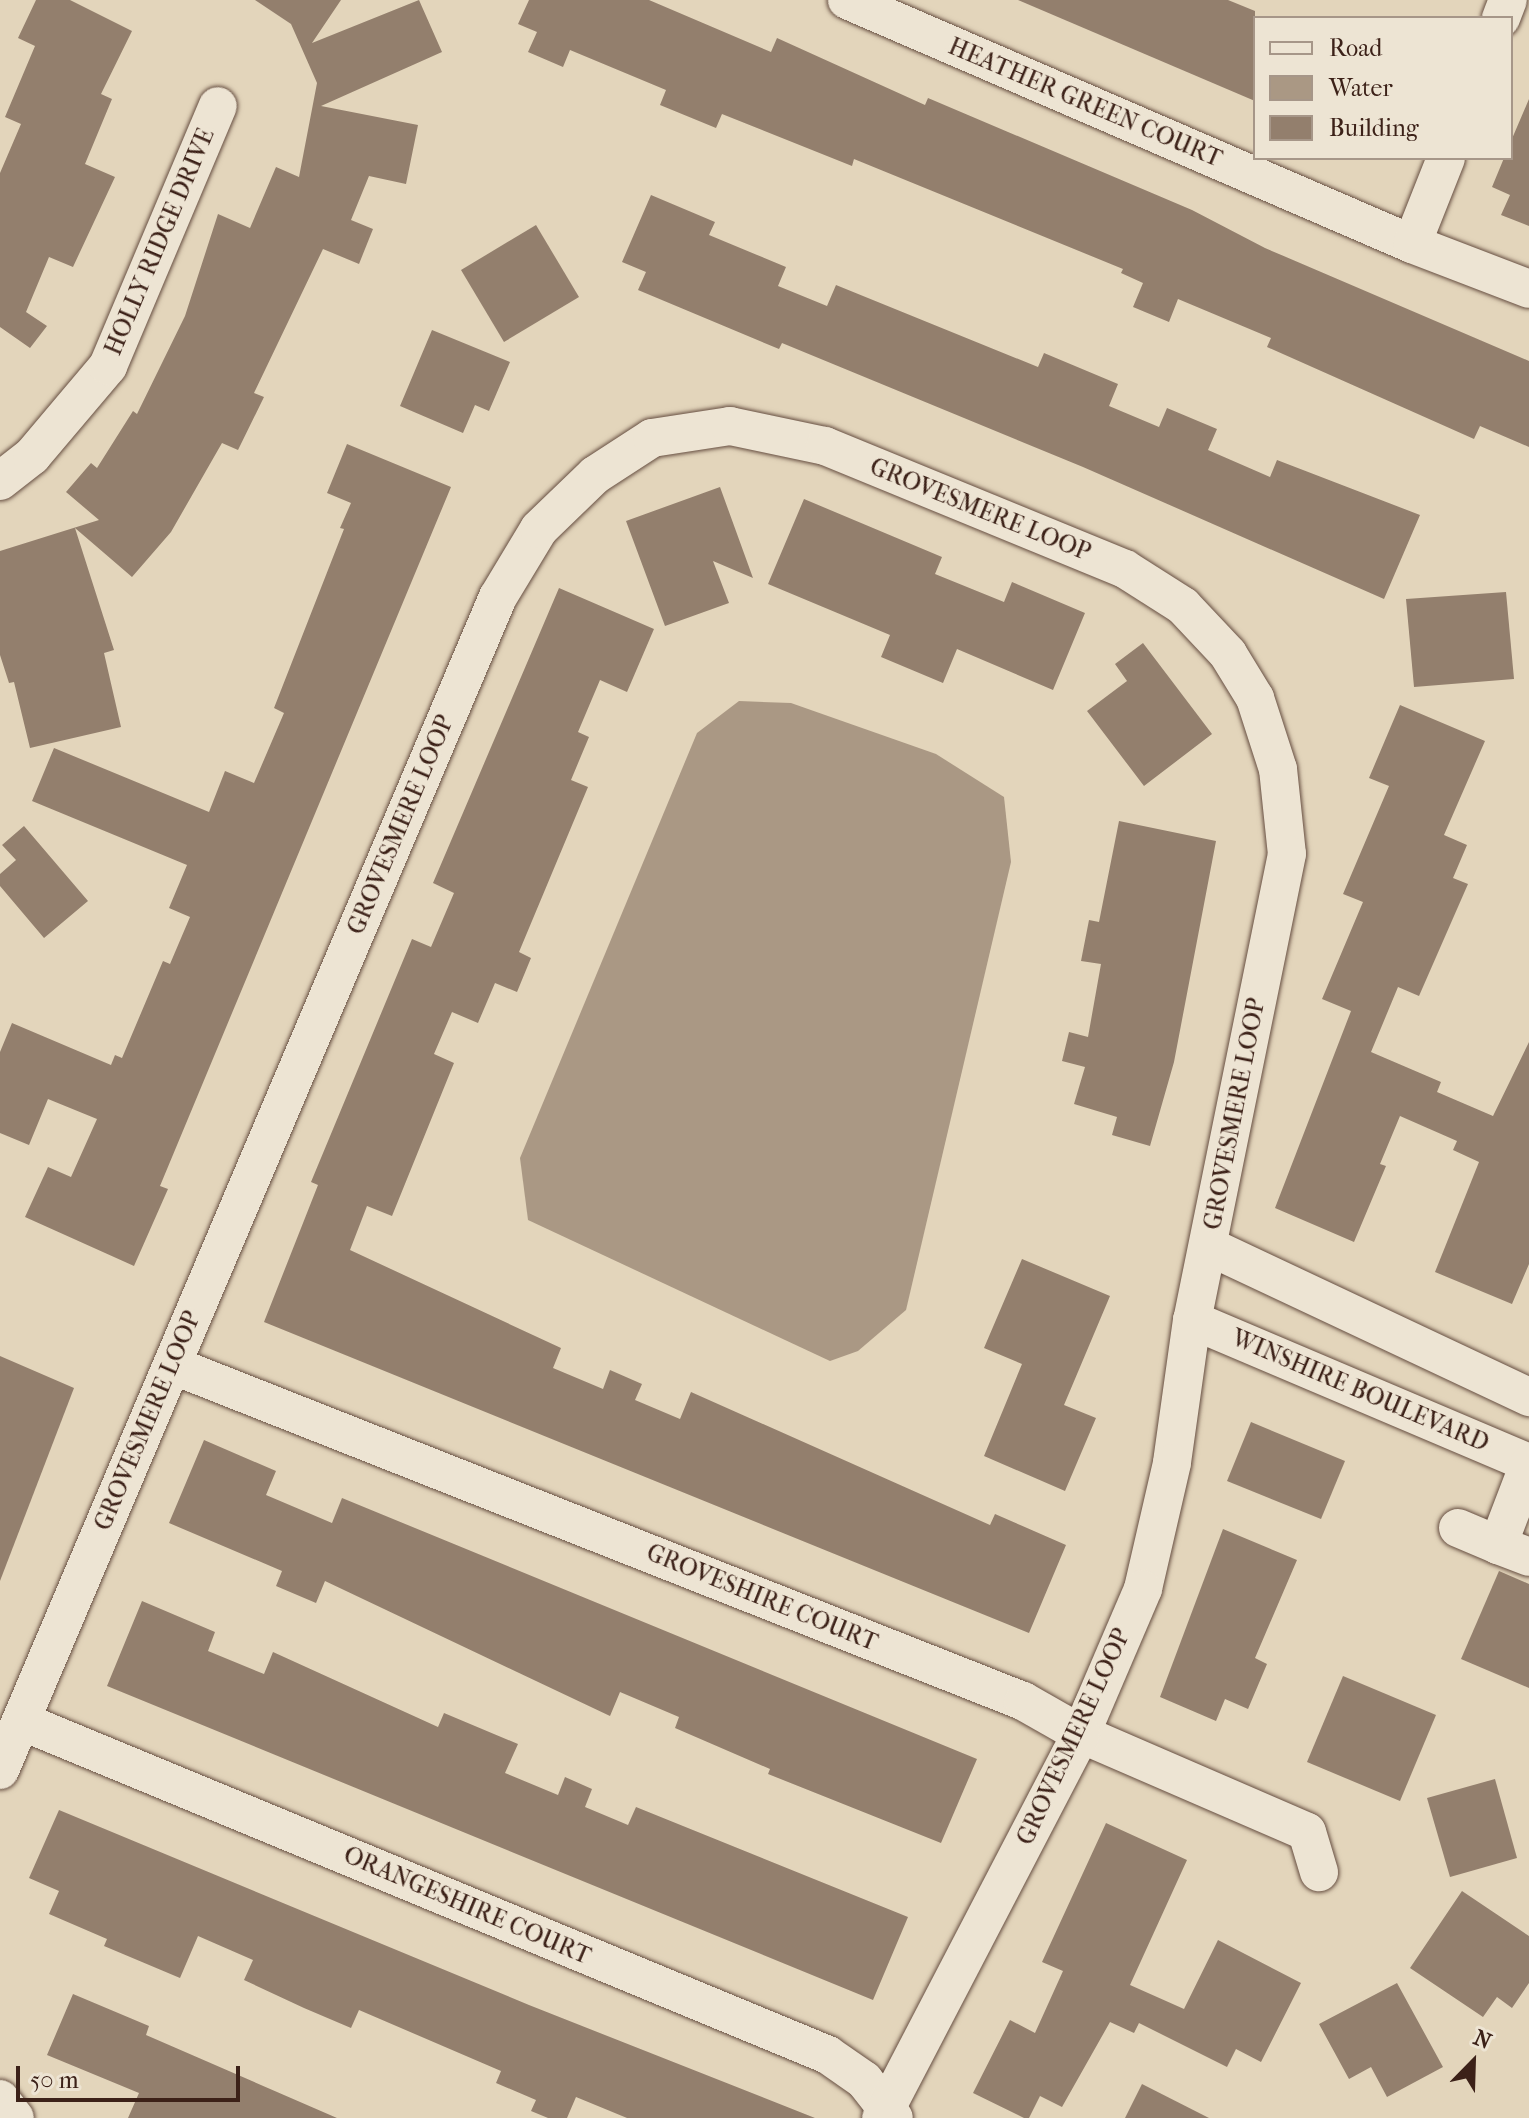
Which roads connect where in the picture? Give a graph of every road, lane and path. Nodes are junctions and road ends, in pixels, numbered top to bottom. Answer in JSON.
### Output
{"nodes":[{"id":1,"x":847,"y":0,"type":"edge"},
{"id":2,"x":218,"y":106,"type":"dead end"},
{"id":3,"x":1445,"y":160,"type":"edge"},
{"id":4,"x":1412,"y":244,"type":"junction"},
{"id":5,"x":1529,"y":289,"type":"edge"},
{"id":6,"x":0,"y":481,"type":"edge"},
{"id":7,"x":1208,"y":1246,"type":"junction"},
{"id":8,"x":1192,"y":1320,"type":"junction"},
{"id":9,"x":172,"y":1365,"type":"junction"},
{"id":10,"x":1529,"y":1397,"type":"edge"},
{"id":11,"x":1529,"y":1463,"type":"edge"},
{"id":12,"x":1458,"y":1528,"type":"dead end"},
{"id":13,"x":1514,"y":1551,"type":"edge"},
{"id":14,"x":21,"y":1721,"type":"junction"},
{"id":15,"x":1081,"y":1734,"type":"junction"},
{"id":16,"x":0,"y":1770,"type":"edge"},
{"id":17,"x":1319,"y":1872,"type":"dead end"},
{"id":18,"x":0,"y":2099,"type":"edge"},
{"id":19,"x":887,"y":2115,"type":"edge"},
{"id":20,"x":15,"y":2118,"type":"edge"}],
"edges":[{"from":1,"to":4,"type":"street","name":"HEATHER GREEN COURT"},
{"from":2,"to":6,"type":"street","name":"HOLLY RIDGE DRIVE"},
{"from":3,"to":4,"type":"street"},
{"from":4,"to":5,"type":"street","name":"HEATHER GREEN COURT"},
{"from":7,"to":8,"type":"street","name":"GROVESMERE LOOP"},
{"from":7,"to":9,"type":"street","name":"GROVESMERE LOOP"},
{"from":7,"to":10,"type":"street"},
{"from":8,"to":11,"type":"street","name":"WINSHIRE BOULEVARD"},
{"from":8,"to":15,"type":"street","name":"GROVESMERE LOOP"},
{"from":9,"to":14,"type":"street","name":"GROVESMERE LOOP"},
{"from":9,"to":15,"type":"street","name":"GROVESHIRE COURT"},
{"from":11,"to":13,"type":"street"},
{"from":12,"to":13,"type":"street"},
{"from":14,"to":16,"type":"street","name":"GROVESMERE LOOP"},
{"from":14,"to":19,"type":"street","name":"ORANGESHIRE COURT"},
{"from":15,"to":17,"type":"street","name":"GROVESHIRE COURT"},
{"from":15,"to":19,"type":"street","name":"GROVESMERE LOOP"},
{"from":18,"to":20,"type":"street"}]}
